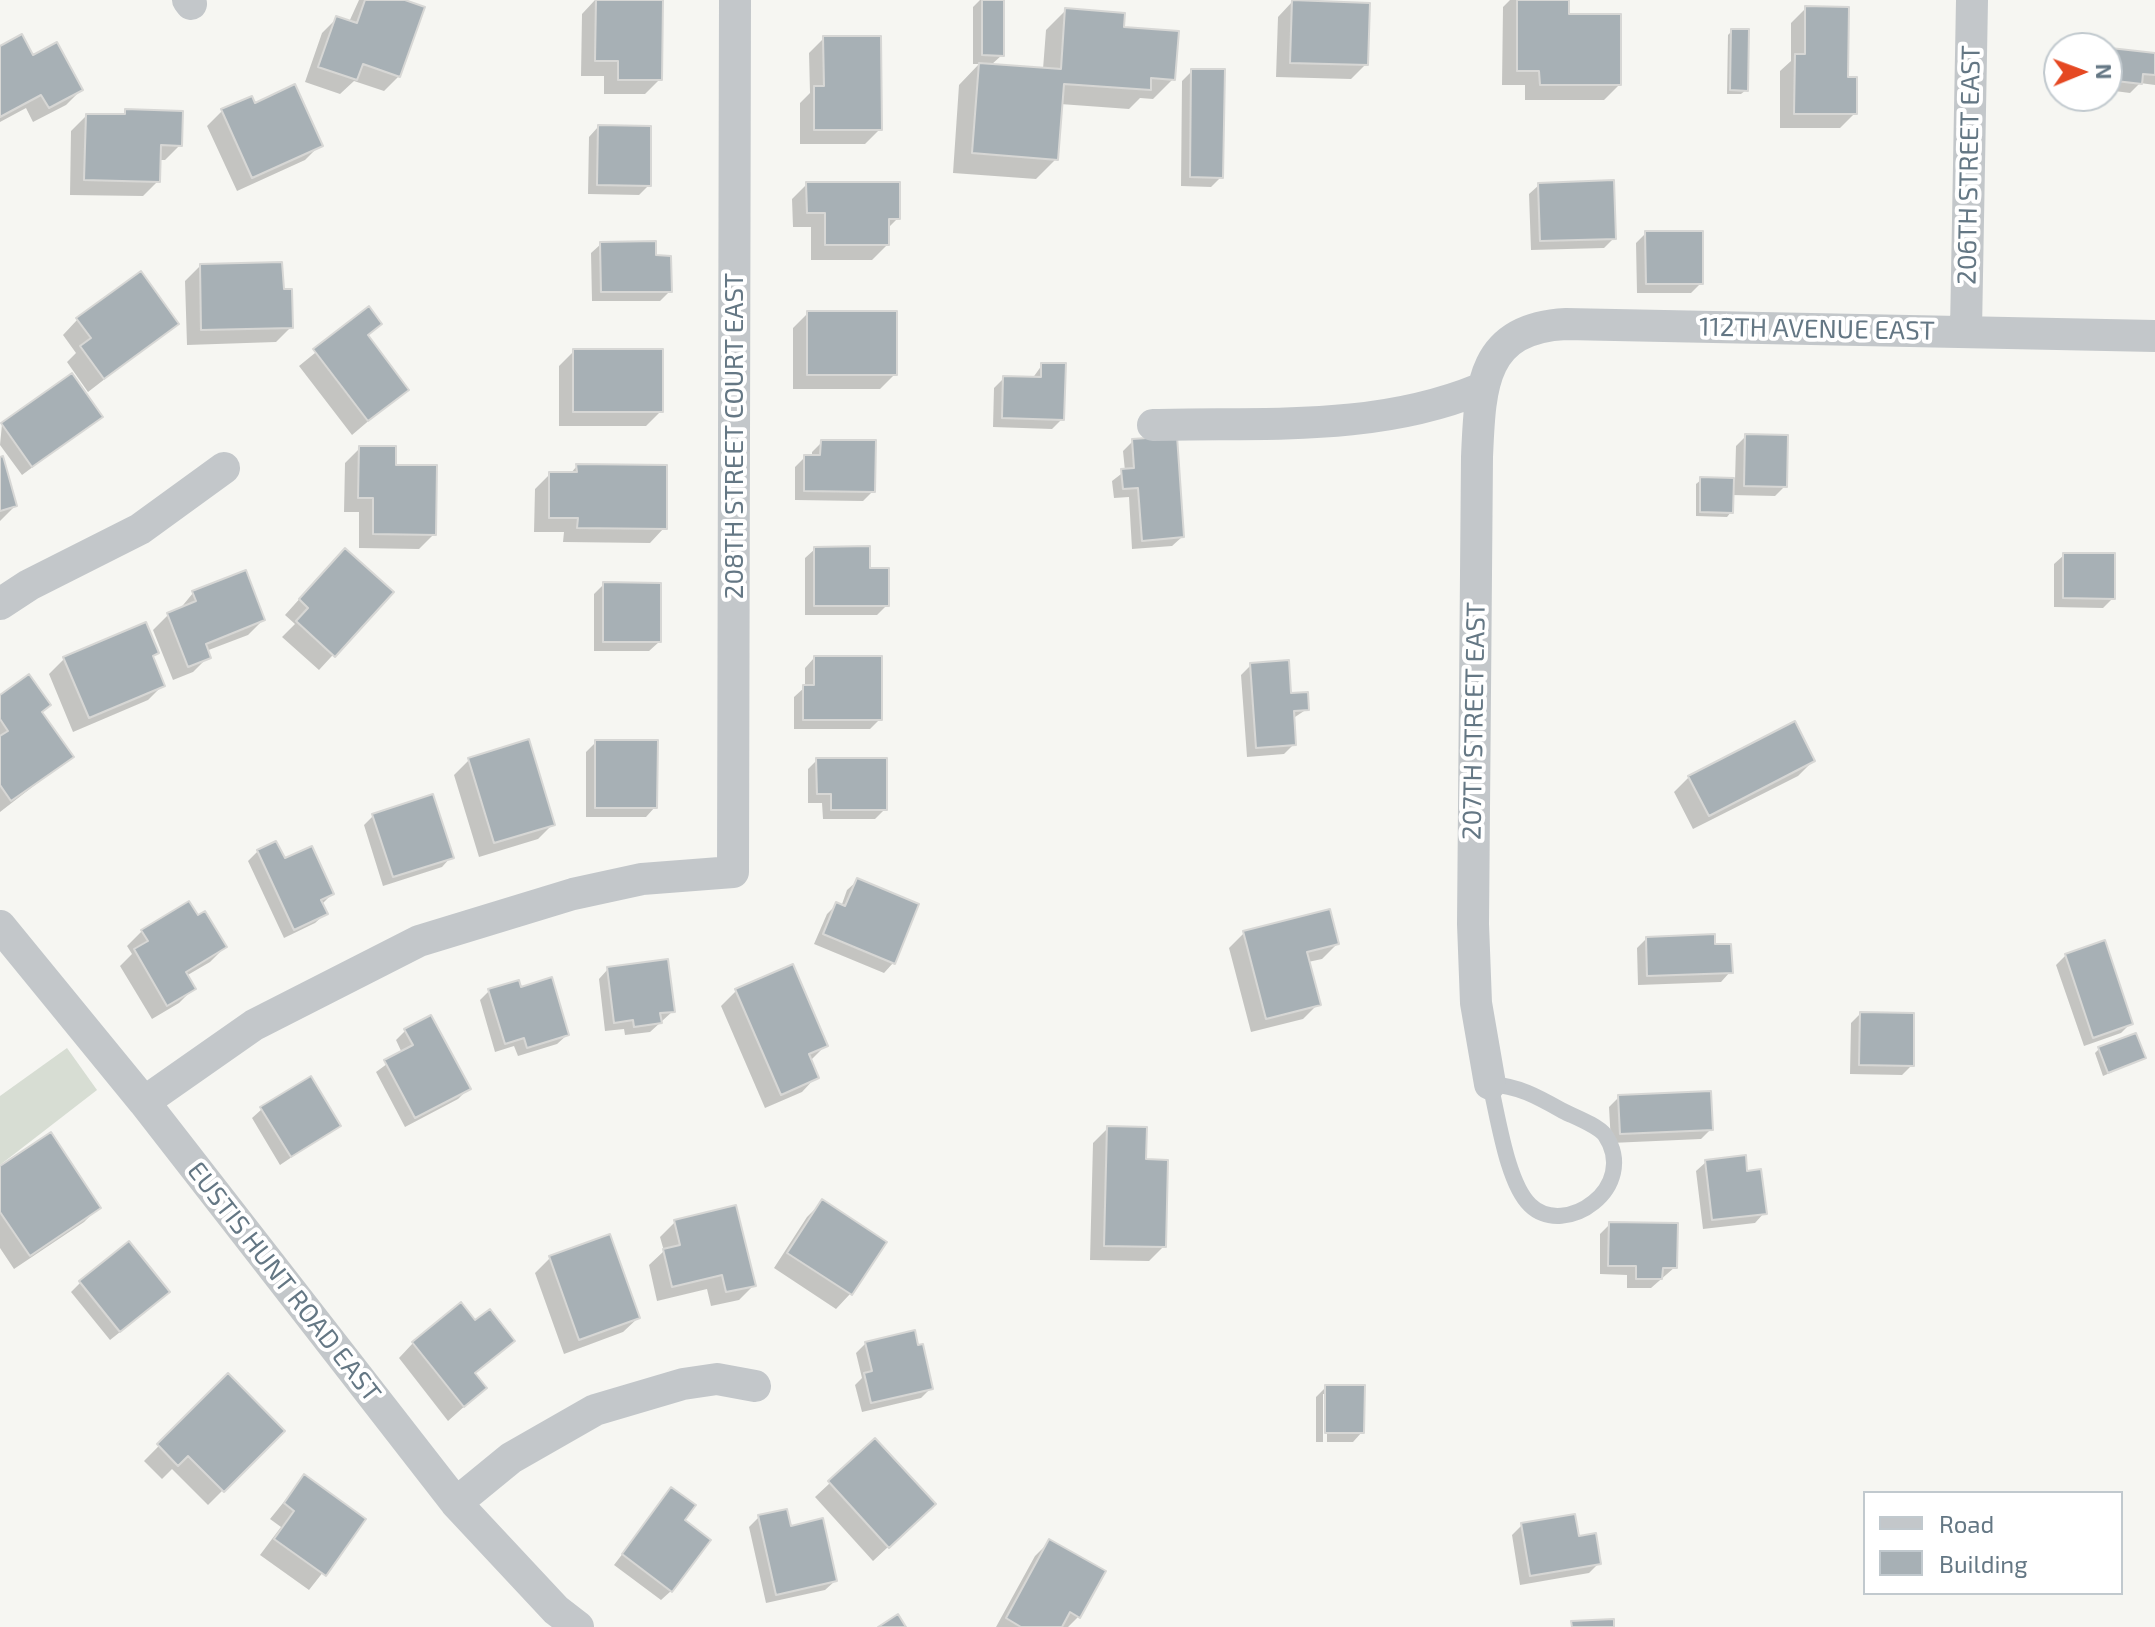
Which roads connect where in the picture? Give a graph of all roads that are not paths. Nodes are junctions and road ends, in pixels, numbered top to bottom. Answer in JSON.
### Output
{"nodes":[{"id":1,"x":735,"y":0,"type":"edge"},
{"id":2,"x":1972,"y":0,"type":"edge"},
{"id":3,"x":1966,"y":330,"type":"junction"},
{"id":4,"x":2155,"y":336,"type":"edge"},
{"id":5,"x":1496,"y":361,"type":"joint"},
{"id":6,"x":1480,"y":389,"type":"junction"},
{"id":7,"x":1153,"y":425,"type":"dead end"},
{"id":8,"x":224,"y":468,"type":"dead end"},
{"id":9,"x":0,"y":604,"type":"edge"},
{"id":10,"x":0,"y":926,"type":"edge"},
{"id":11,"x":1490,"y":1084,"type":"junction"},
{"id":12,"x":144,"y":1102,"type":"junction"},
{"id":13,"x":755,"y":1386,"type":"dead end"},
{"id":14,"x":456,"y":1503,"type":"junction"},
{"id":15,"x":578,"y":1627,"type":"edge"}],
"edges":[{"from":1,"to":12,"type":"street","name":"208TH STREET COURT EAST"},
{"from":2,"to":3,"type":"street","name":"206TH STREET EAST"},
{"from":3,"to":4,"type":"street","name":"112TH AVENUE EAST"},
{"from":3,"to":5,"type":"street","name":"112TH AVENUE EAST"},
{"from":5,"to":6,"type":"street","name":"207TH STREET EAST"},
{"from":6,"to":7,"type":"street"},
{"from":6,"to":11,"type":"street","name":"207TH STREET EAST"},
{"from":8,"to":9,"type":"street"},
{"from":10,"to":12,"type":"street","name":"EUSTIS HUNT ROAD EAST"},
{"from":11,"to":11,"type":"lane"},
{"from":12,"to":14,"type":"street","name":"EUSTIS HUNT ROAD EAST"},
{"from":13,"to":14,"type":"street"},
{"from":14,"to":15,"type":"street","name":"EUSTIS HUNT ROAD EAST"}]}
